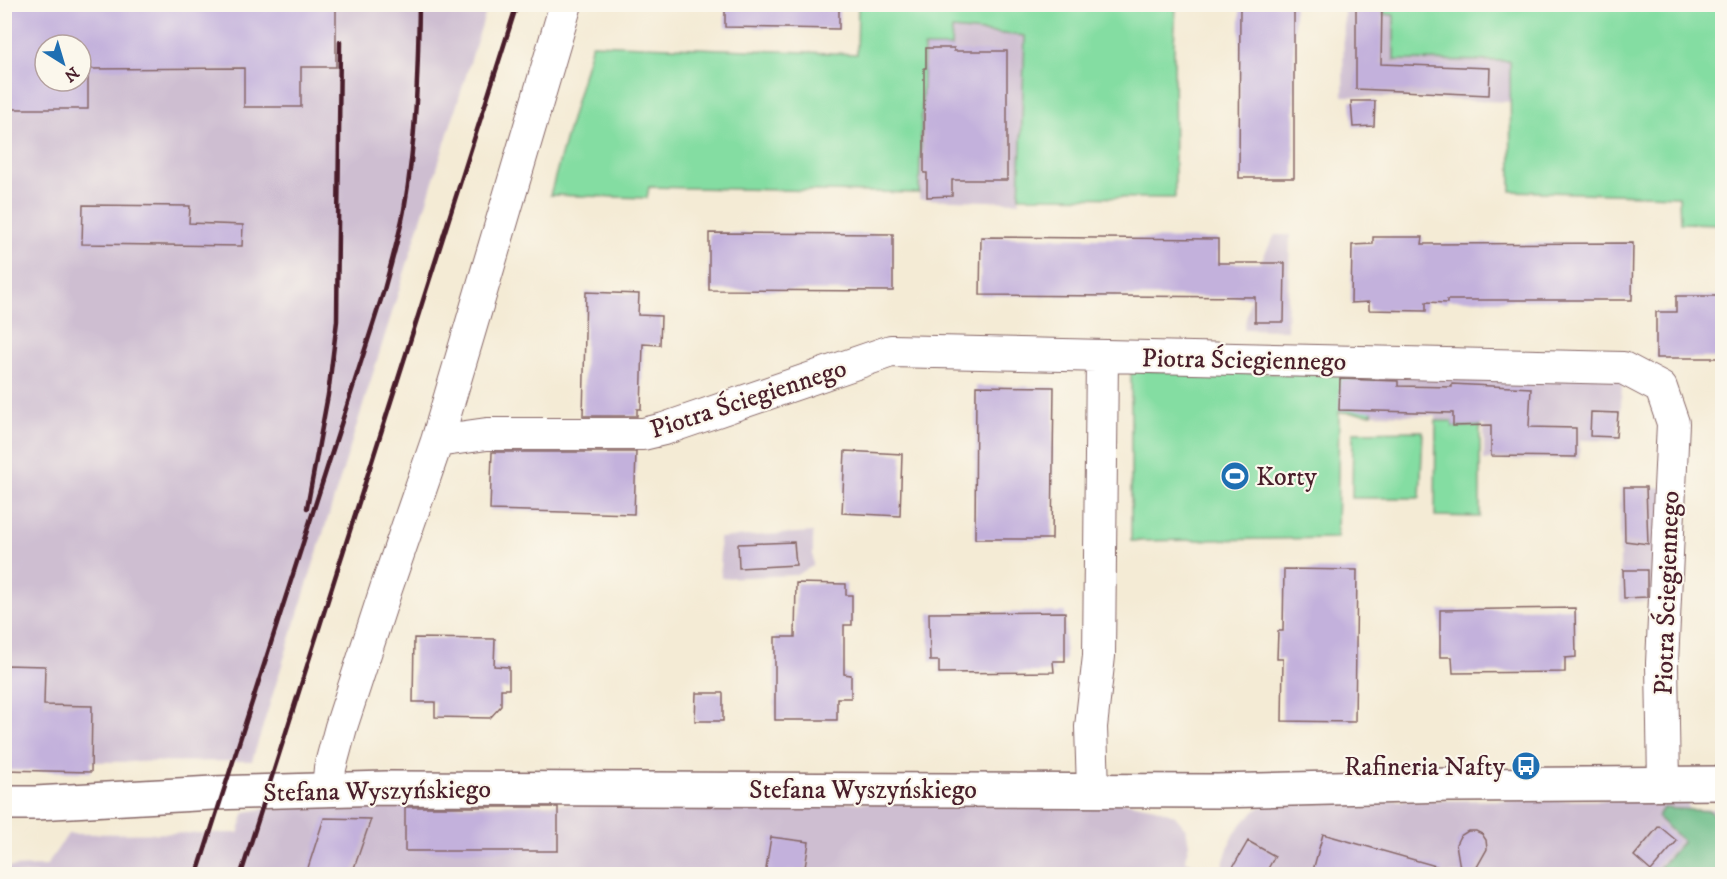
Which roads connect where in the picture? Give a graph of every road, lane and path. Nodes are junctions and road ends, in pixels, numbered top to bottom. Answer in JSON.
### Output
{"nodes":[{"id":1,"x":566,"y":4,"type":"edge"},
{"id":2,"x":1102,"y":356,"type":"junction"},
{"id":3,"x":437,"y":441,"type":"junction"},
{"id":4,"x":1722,"y":783,"type":"edge"},
{"id":5,"x":1664,"y":784,"type":"junction"},
{"id":6,"x":1093,"y":789,"type":"junction"},
{"id":7,"x":328,"y":790,"type":"junction"},
{"id":8,"x":4,"y":803,"type":"edge"}],
"edges":[{"from":1,"to":3,"type":"street"},
{"from":2,"to":3,"type":"street","name":"Piotra Ściegiennego"},
{"from":2,"to":5,"type":"street","name":"Piotra Ściegiennego"},
{"from":2,"to":6,"type":"street"},
{"from":3,"to":7,"type":"street"},
{"from":4,"to":5,"type":"street","name":"Stefana Wyszyńskiego"},
{"from":5,"to":6,"type":"street","name":"Stefana Wyszyńskiego"},
{"from":6,"to":7,"type":"street","name":"Stefana Wyszyńskiego"},
{"from":7,"to":8,"type":"street","name":"Stefana Wyszyńskiego"}]}
